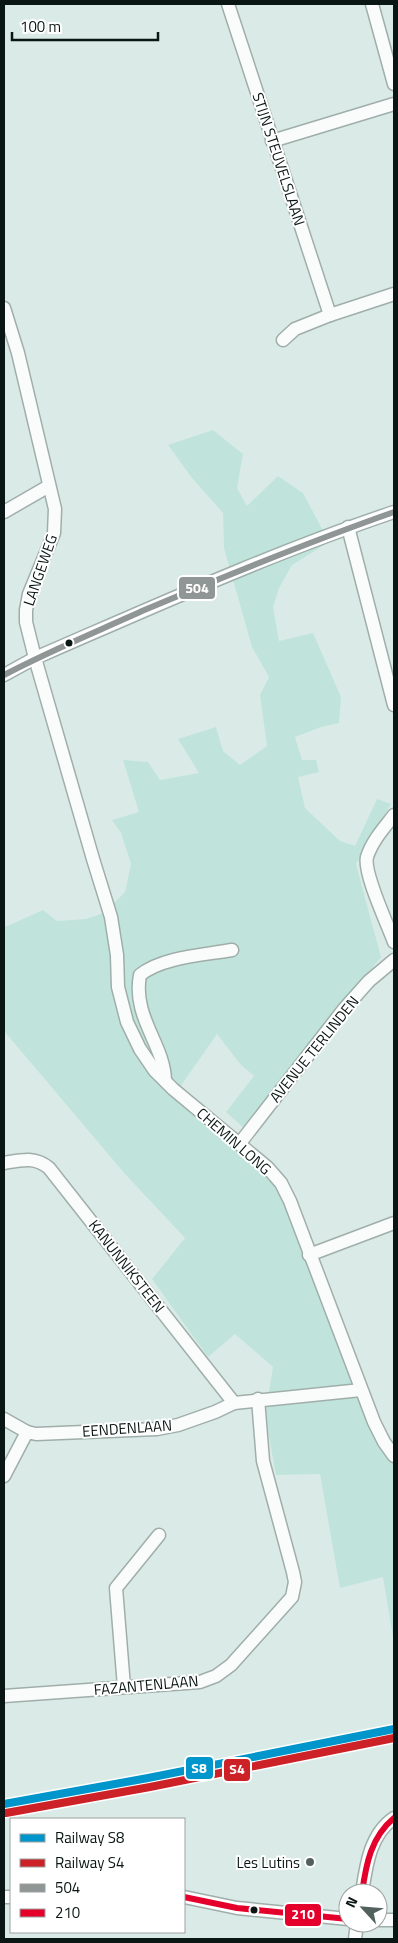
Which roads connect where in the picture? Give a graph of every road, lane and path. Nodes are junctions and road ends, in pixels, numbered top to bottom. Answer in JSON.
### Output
{"nodes":[{"id":1,"x":228,"y":4,"type":"edge"},
{"id":2,"x":372,"y":4,"type":"edge"},
{"id":3,"x":394,"y":84,"type":"edge"},
{"id":4,"x":394,"y":104,"type":"edge"},
{"id":5,"x":272,"y":141,"type":"junction"},
{"id":6,"x":394,"y":294,"type":"edge"},
{"id":7,"x":4,"y":308,"type":"edge"},
{"id":8,"x":330,"y":315,"type":"junction"},
{"id":9,"x":284,"y":340,"type":"dead end"},
{"id":10,"x":49,"y":486,"type":"junction"},
{"id":11,"x":4,"y":512,"type":"edge"},
{"id":12,"x":394,"y":512,"type":"edge"},
{"id":13,"x":348,"y":527,"type":"junction"},
{"id":14,"x":34,"y":658,"type":"junction"},
{"id":15,"x":4,"y":675,"type":"edge"},
{"id":16,"x":394,"y":705,"type":"edge"},
{"id":17,"x":394,"y":815,"type":"edge"},
{"id":18,"x":102,"y":888,"type":"joint"},
{"id":19,"x":394,"y":942,"type":"edge"},
{"id":20,"x":232,"y":950,"type":"dead end"},
{"id":21,"x":394,"y":960,"type":"edge"},
{"id":22,"x":165,"y":1080,"type":"junction"},
{"id":23,"x":240,"y":1144,"type":"junction"},
{"id":24,"x":4,"y":1163,"type":"edge"},
{"id":25,"x":394,"y":1223,"type":"edge"},
{"id":26,"x":309,"y":1255,"type":"junction"},
{"id":27,"x":362,"y":1390,"type":"junction"},
{"id":28,"x":258,"y":1399,"type":"junction"},
{"id":29,"x":234,"y":1403,"type":"junction"},
{"id":30,"x":4,"y":1419,"type":"edge"},
{"id":31,"x":27,"y":1432,"type":"junction"},
{"id":32,"x":389,"y":1439,"type":"edge"},
{"id":33,"x":394,"y":1456,"type":"edge"},
{"id":34,"x":4,"y":1476,"type":"edge"},
{"id":35,"x":159,"y":1535,"type":"dead end"},
{"id":36,"x":124,"y":1687,"type":"junction"},
{"id":37,"x":4,"y":1696,"type":"edge"},
{"id":38,"x":394,"y":1818,"type":"edge"},
{"id":39,"x":364,"y":1883,"type":"edge"},
{"id":40,"x":185,"y":1897,"type":"edge"},
{"id":41,"x":338,"y":1918,"type":"edge"}],
"edges":[{"from":1,"to":5,"type":"street","name":"STIJN STEUVELSLAAN"},
{"from":2,"to":3,"type":"street"},
{"from":4,"to":5,"type":"street"},
{"from":5,"to":8,"type":"street","name":"STIJN STEUVELSLAAN"},
{"from":6,"to":8,"type":"street"},
{"from":7,"to":10,"type":"street","name":"LANGEWEG"},
{"from":8,"to":9,"type":"street"},
{"from":10,"to":11,"type":"street"},
{"from":10,"to":14,"type":"street","name":"LANGEWEG"},
{"from":12,"to":13,"type":"street"},
{"from":13,"to":14,"type":"street"},
{"from":13,"to":16,"type":"street"},
{"from":14,"to":15,"type":"street"},
{"from":14,"to":18,"type":"street","name":"LANGEWEG"},
{"from":17,"to":19,"type":"street"},
{"from":18,"to":22,"type":"street","name":"CHEMIN LONG"},
{"from":20,"to":22,"type":"street"},
{"from":21,"to":23,"type":"street","name":"AVENUE TERLINDEN"},
{"from":22,"to":23,"type":"street","name":"CHEMIN LONG"},
{"from":23,"to":26,"type":"street","name":"CHEMIN LONG"},
{"from":24,"to":29,"type":"street","name":"KANUNNIKSTEEN"},
{"from":25,"to":26,"type":"street"},
{"from":26,"to":27,"type":"street","name":"CHEMIN LONG"},
{"from":27,"to":28,"type":"street","name":"EENDENLAAN"},
{"from":27,"to":32,"type":"street","name":"CHEMIN LONG"},
{"from":28,"to":29,"type":"street","name":"EENDENLAAN"},
{"from":28,"to":36,"type":"street","name":"FAZANTENLAAN"},
{"from":29,"to":31,"type":"street","name":"EENDENLAAN"},
{"from":30,"to":31,"type":"street"},
{"from":31,"to":34,"type":"street"},
{"from":32,"to":33,"type":"street","name":"CHEMIN LONG"},
{"from":35,"to":36,"type":"street"},
{"from":36,"to":37,"type":"street","name":"FAZANTENLAAN"},
{"from":38,"to":39,"type":"street"},
{"from":40,"to":41,"type":"street"}]}
